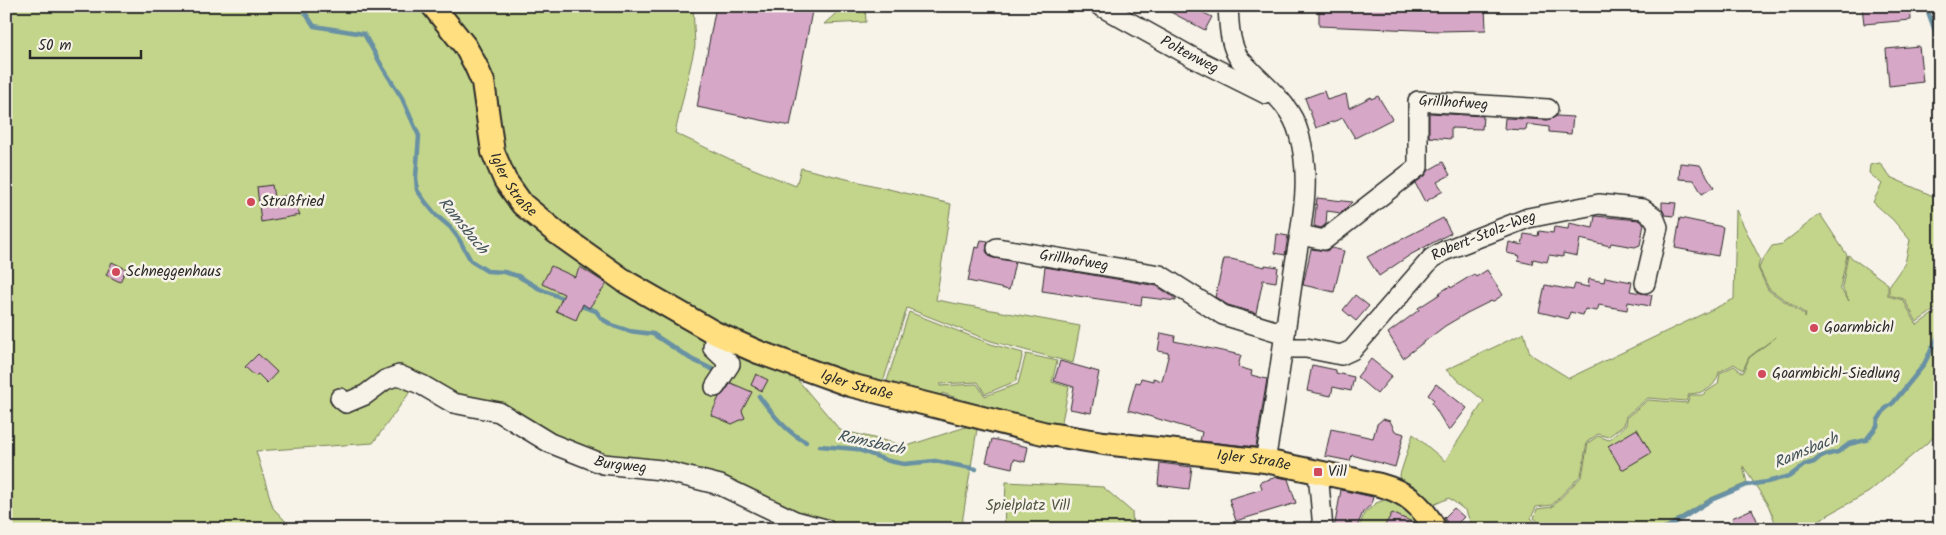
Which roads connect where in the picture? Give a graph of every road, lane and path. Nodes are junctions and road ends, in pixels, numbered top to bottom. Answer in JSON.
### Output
{"nodes":[{"id":1,"x":433,"y":6,"type":"edge"},
{"id":2,"x":1100,"y":6,"type":"edge"},
{"id":3,"x":1228,"y":6,"type":"edge"},
{"id":4,"x":1281,"y":101,"type":"junction"},
{"id":5,"x":1548,"y":109,"type":"dead end"},
{"id":6,"x":1301,"y":235,"type":"junction"},
{"id":7,"x":997,"y":248,"type":"dead end"},
{"id":8,"x":1645,"y":284,"type":"dead end"},
{"id":9,"x":715,"y":332,"type":"junction"},
{"id":10,"x":1284,"y":341,"type":"junction"},
{"id":11,"x":715,"y":387,"type":"dead end"},
{"id":12,"x":340,"y":398,"type":"dead end"},
{"id":13,"x":1265,"y":462,"type":"junction"},
{"id":14,"x":1318,"y":472,"type":"junction"},
{"id":15,"x":825,"y":529,"type":"edge"},
{"id":16,"x":1323,"y":529,"type":"edge"},
{"id":17,"x":1435,"y":529,"type":"edge"}],
"edges":[{"from":1,"to":9,"type":"main road","name":"Igler Straße"},
{"from":2,"to":4,"type":"street","name":"Poltenweg"},
{"from":3,"to":4,"type":"street"},
{"from":4,"to":6,"type":"street"},
{"from":5,"to":6,"type":"street","name":"Grillhofweg"},
{"from":6,"to":10,"type":"street"},
{"from":7,"to":10,"type":"street","name":"Grillhofweg"},
{"from":8,"to":10,"type":"street","name":"Robert-Stolz-Weg"},
{"from":9,"to":11,"type":"street"},
{"from":9,"to":13,"type":"main road","name":"Igler Straße"},
{"from":10,"to":13,"type":"street"},
{"from":12,"to":15,"type":"street","name":"Burgweg"},
{"from":13,"to":14,"type":"main road","name":"Igler Straße"},
{"from":14,"to":16,"type":"street"},
{"from":14,"to":17,"type":"main road","name":"Igler Straße"}]}
